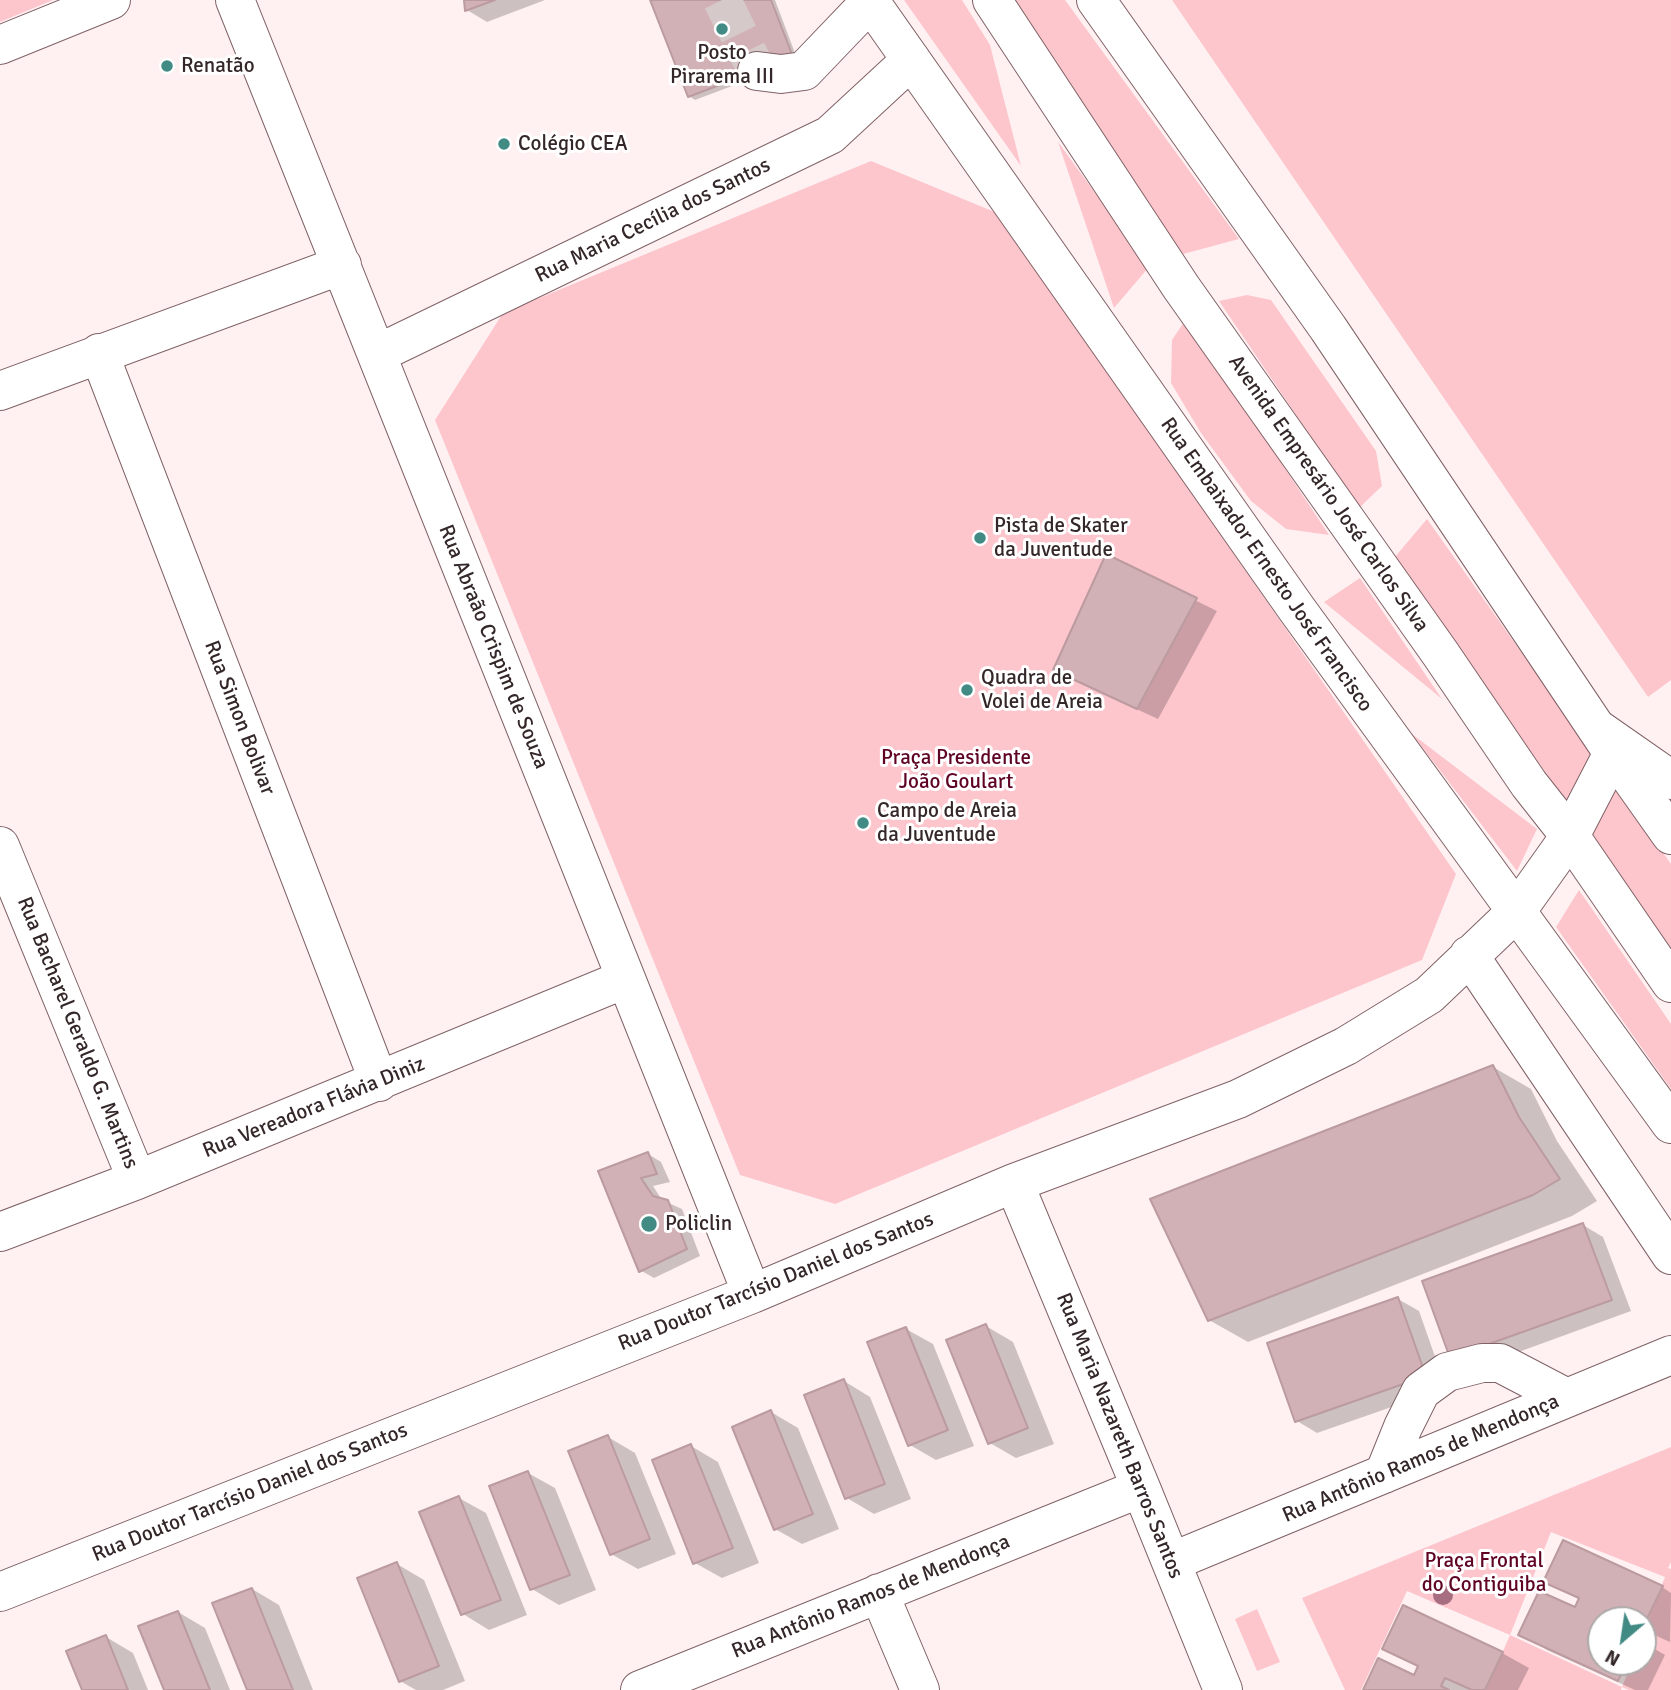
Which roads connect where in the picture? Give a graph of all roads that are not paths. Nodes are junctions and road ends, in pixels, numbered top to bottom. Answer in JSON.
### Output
{"nodes":[{"id":1,"x":111,"y":0,"type":"edge"},
{"id":2,"x":235,"y":0,"type":"edge"},
{"id":3,"x":992,"y":0,"type":"edge"},
{"id":4,"x":1096,"y":0,"type":"edge"},
{"id":5,"x":870,"y":1,"type":"edge"},
{"id":6,"x":0,"y":45,"type":"edge"},
{"id":7,"x":911,"y":60,"type":"junction"},
{"id":8,"x":757,"y":71,"type":"dead end"},
{"id":9,"x":342,"y":265,"type":"junction"},
{"id":10,"x":99,"y":353,"type":"junction"},
{"id":11,"x":377,"y":354,"type":"junction"},
{"id":12,"x":0,"y":391,"type":"edge"},
{"id":13,"x":1604,"y":740,"type":"junction"},
{"id":14,"x":1671,"y":780,"type":"edge"},
{"id":15,"x":1671,"y":835,"type":"edge"},
{"id":16,"x":1570,"y":836,"type":"junction"},
{"id":17,"x":0,"y":846,"type":"edge"},
{"id":18,"x":1516,"y":912,"type":"junction"},
{"id":19,"x":1469,"y":956,"type":"junction"},
{"id":20,"x":625,"y":979,"type":"junction"},
{"id":21,"x":1671,"y":983,"type":"edge"},
{"id":22,"x":379,"y":1082,"type":"junction"},
{"id":23,"x":1671,"y":1124,"type":"edge"},
{"id":24,"x":137,"y":1180,"type":"junction"},
{"id":25,"x":1014,"y":1183,"type":"junction"},
{"id":26,"x":0,"y":1232,"type":"edge"},
{"id":27,"x":1671,"y":1255,"type":"edge"},
{"id":28,"x":752,"y":1294,"type":"junction"},
{"id":29,"x":1671,"y":1355,"type":"edge"},
{"id":30,"x":1567,"y":1398,"type":"junction"},
{"id":31,"x":1384,"y":1474,"type":"junction"},
{"id":32,"x":1141,"y":1488,"type":"junction"},
{"id":33,"x":1171,"y":1562,"type":"junction"},
{"id":34,"x":0,"y":1592,"type":"edge"},
{"id":35,"x":879,"y":1593,"type":"junction"},
{"id":36,"x":640,"y":1690,"type":"edge"},
{"id":37,"x":920,"y":1690,"type":"edge"},
{"id":38,"x":1223,"y":1690,"type":"edge"}],
"edges":[{"from":1,"to":6,"type":"street"},
{"from":2,"to":9,"type":"street","name":"Rua Abraão Crispim de Souza"},
{"from":3,"to":16,"type":"street","name":"Avenida Empresário José Carlos Silva"},
{"from":4,"to":13,"type":"street"},
{"from":5,"to":7,"type":"street","name":"Rua Embaixador Ernesto José Francisco"},
{"from":5,"to":8,"type":"street"},
{"from":7,"to":11,"type":"street","name":"Rua Maria Cecília dos Santos"},
{"from":7,"to":18,"type":"street","name":"Rua Embaixador Ernesto José Francisco"},
{"from":9,"to":10,"type":"street"},
{"from":9,"to":11,"type":"street","name":"Rua Abraão Crispim de Souza"},
{"from":10,"to":12,"type":"street"},
{"from":10,"to":22,"type":"street","name":"Rua Simon Bolivar"},
{"from":11,"to":20,"type":"street","name":"Rua Abraão Crispim de Souza"},
{"from":13,"to":14,"type":"street"},
{"from":13,"to":15,"type":"street"},
{"from":13,"to":16,"type":"street","name":"Rua Doutor Tarcísio Daniel dos Santos"},
{"from":16,"to":18,"type":"street","name":"Rua Doutor Tarcísio Daniel dos Santos"},
{"from":16,"to":21,"type":"street","name":"Avenida Empresário José Carlos Silva"},
{"from":17,"to":24,"type":"street","name":"Rua Bacharel Geraldo G. Martins"},
{"from":18,"to":19,"type":"street","name":"Rua Doutor Tarcísio Daniel dos Santos"},
{"from":18,"to":23,"type":"street","name":"Rua Embaixador Ernesto José Francisco"},
{"from":19,"to":25,"type":"street","name":"Rua Doutor Tarcísio Daniel dos Santos"},
{"from":19,"to":27,"type":"street"},
{"from":20,"to":22,"type":"street","name":"Rua Vereadora Flávia Diniz"},
{"from":20,"to":28,"type":"street","name":"Rua Abraão Crispim de Souza"},
{"from":22,"to":24,"type":"street","name":"Rua Vereadora Flávia Diniz"},
{"from":24,"to":26,"type":"street","name":"Rua Vereadora Flávia Diniz"},
{"from":25,"to":28,"type":"street","name":"Rua Doutor Tarcísio Daniel dos Santos"},
{"from":25,"to":32,"type":"street","name":"Rua Maria Nazareth Barros Santos"},
{"from":28,"to":34,"type":"street","name":"Rua Doutor Tarcísio Daniel dos Santos"},
{"from":29,"to":30,"type":"street","name":"Rua Antônio Ramos de Mendonça"},
{"from":30,"to":31,"type":"street","name":"Rua Antônio Ramos de Mendonça"},
{"from":30,"to":31,"type":"street"},
{"from":31,"to":33,"type":"street","name":"Rua Antônio Ramos de Mendonça"},
{"from":32,"to":33,"type":"street","name":"Rua Maria Nazareth Barros Santos"},
{"from":32,"to":35,"type":"street","name":"Rua Antônio Ramos de Mendonça"},
{"from":33,"to":38,"type":"street","name":"Rua Maria Nazareth Barros Santos"},
{"from":35,"to":36,"type":"street","name":"Rua Antônio Ramos de Mendonça"},
{"from":35,"to":37,"type":"street"}]}
